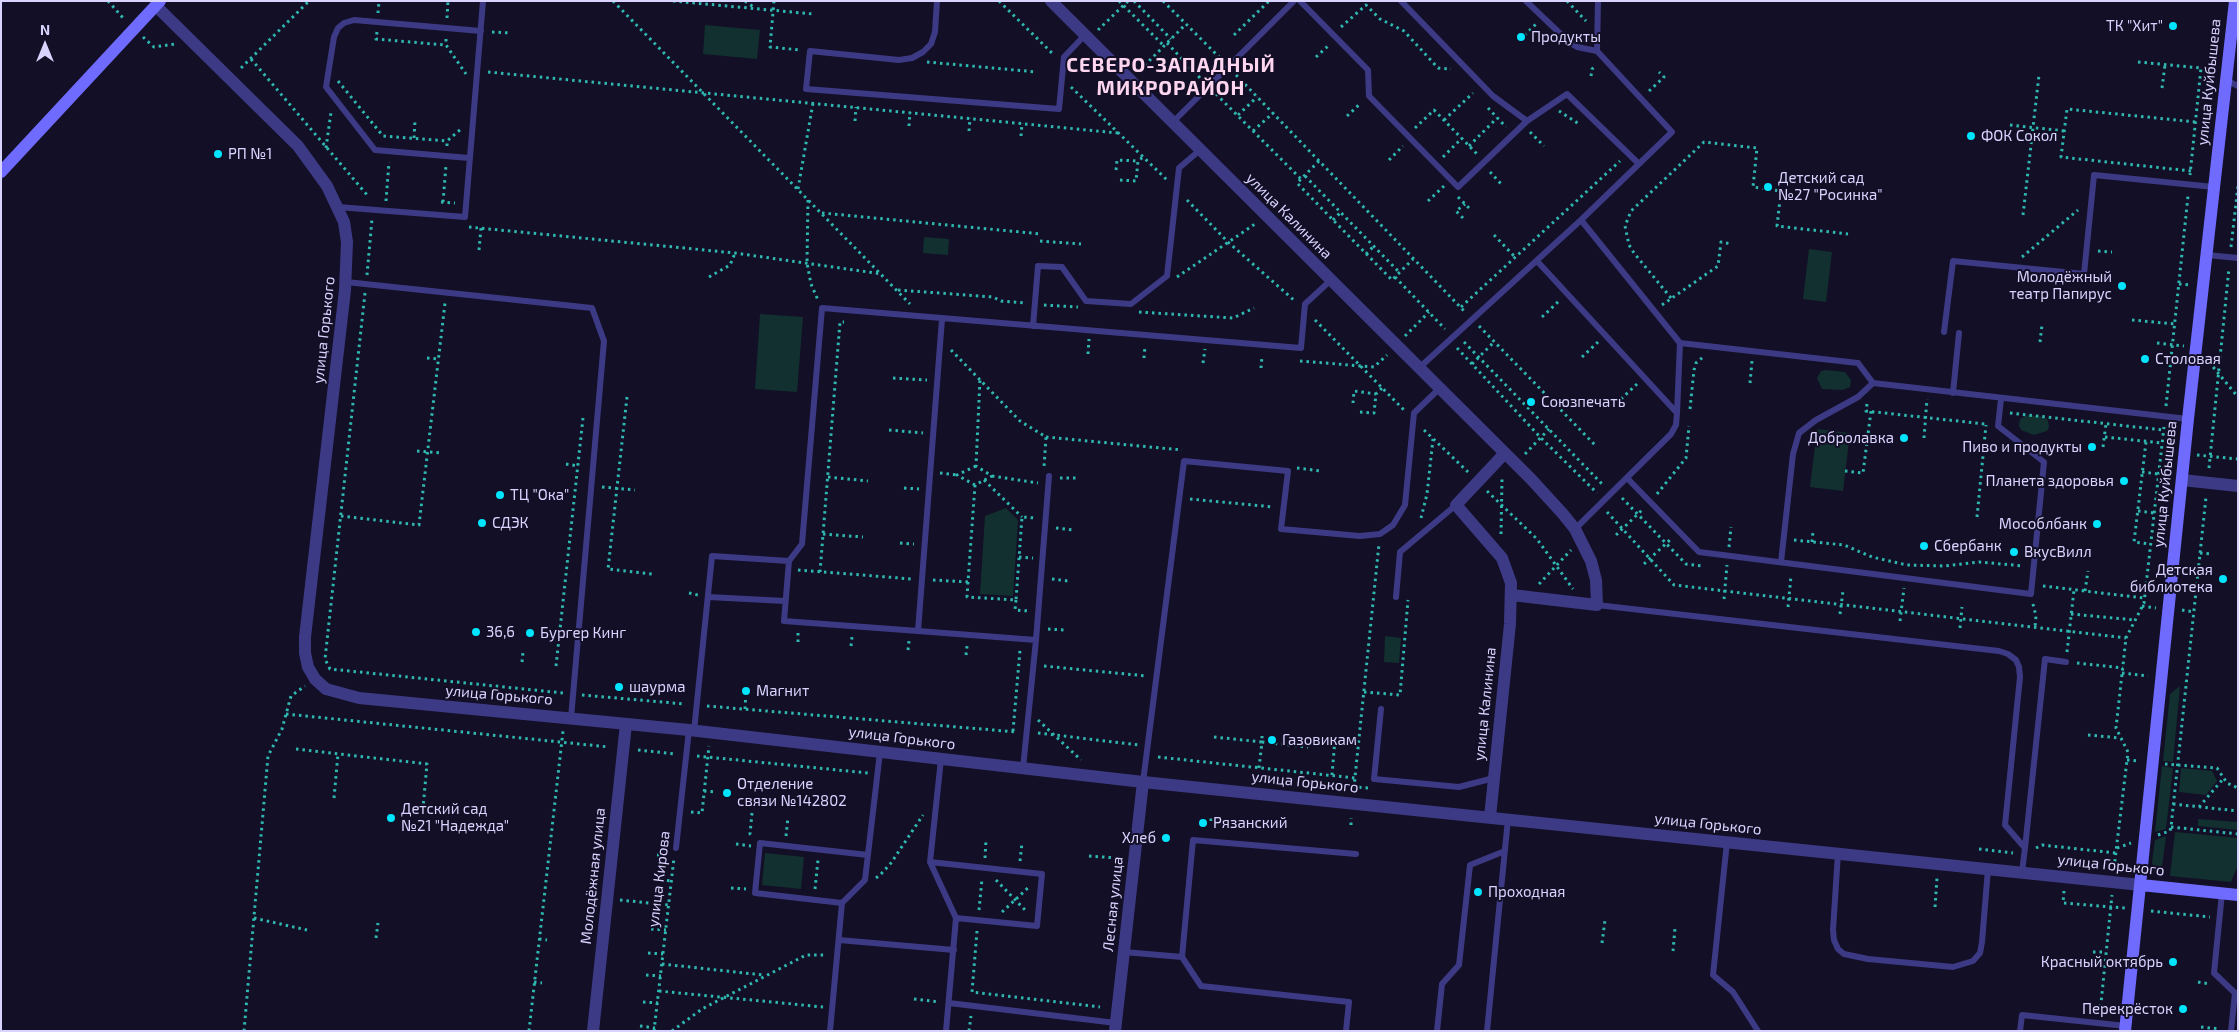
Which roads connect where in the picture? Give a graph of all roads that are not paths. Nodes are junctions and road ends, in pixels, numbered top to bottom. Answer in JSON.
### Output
{"nodes":[{"id":1,"x":483,"y":1,"type":"edge"},
{"id":2,"x":938,"y":1,"type":"edge"},
{"id":3,"x":1051,"y":1,"type":"edge"},
{"id":4,"x":1294,"y":1,"type":"edge"},
{"id":5,"x":1300,"y":1,"type":"edge"},
{"id":6,"x":1401,"y":1,"type":"edge"},
{"id":7,"x":1526,"y":1,"type":"edge"},
{"id":8,"x":1598,"y":1,"type":"edge"},
{"id":9,"x":2235,"y":1,"type":"edge"},
{"id":10,"x":155,"y":3,"type":"edge"},
{"id":11,"x":481,"y":31,"type":"junction"},
{"id":12,"x":1087,"y":37,"type":"junction"},
{"id":13,"x":1597,"y":51,"type":"junction"},
{"id":14,"x":2226,"y":80,"type":"junction"},
{"id":15,"x":2238,"y":86,"type":"edge"},
{"id":16,"x":1173,"y":122,"type":"junction"},
{"id":17,"x":1525,"y":123,"type":"junction"},
{"id":18,"x":1200,"y":150,"type":"junction"},
{"id":19,"x":470,"y":158,"type":"junction"},
{"id":20,"x":1639,"y":164,"type":"junction"},
{"id":21,"x":1,"y":172,"type":"edge"},
{"id":22,"x":2214,"y":187,"type":"junction"},
{"id":23,"x":338,"y":207,"type":"junction"},
{"id":24,"x":1581,"y":220,"type":"junction"},
{"id":25,"x":2206,"y":255,"type":"junction"},
{"id":26,"x":2238,"y":258,"type":"edge"},
{"id":27,"x":1537,"y":261,"type":"junction"},
{"id":28,"x":1331,"y":280,"type":"junction"},
{"id":29,"x":346,"y":282,"type":"junction"},
{"id":30,"x":942,"y":319,"type":"junction"},
{"id":31,"x":1033,"y":326,"type":"junction"},
{"id":32,"x":1944,"y":332,"type":"dead end"},
{"id":33,"x":1959,"y":333,"type":"dead end"},
{"id":34,"x":1680,"y":343,"type":"junction"},
{"id":35,"x":1420,"y":368,"type":"junction"},
{"id":36,"x":1871,"y":386,"type":"junction"},
{"id":37,"x":1440,"y":388,"type":"junction"},
{"id":38,"x":1953,"y":393,"type":"junction"},
{"id":39,"x":2001,"y":399,"type":"junction"},
{"id":40,"x":1677,"y":413,"type":"junction"},
{"id":41,"x":2188,"y":419,"type":"junction"},
{"id":42,"x":1505,"y":453,"type":"junction"},
{"id":43,"x":1627,"y":478,"type":"junction"},
{"id":44,"x":1049,"y":480,"type":"road end"},
{"id":45,"x":2182,"y":480,"type":"junction"},
{"id":46,"x":2238,"y":486,"type":"edge"},
{"id":47,"x":1456,"y":505,"type":"junction"},
{"id":48,"x":1578,"y":534,"type":"junction"},
{"id":49,"x":789,"y":561,"type":"junction"},
{"id":50,"x":1781,"y":562,"type":"junction"},
{"id":51,"x":1512,"y":595,"type":"junction"},
{"id":52,"x":708,"y":597,"type":"junction"},
{"id":53,"x":1396,"y":597,"type":"dead end"},
{"id":54,"x":785,"y":601,"type":"junction"},
{"id":55,"x":1597,"y":604,"type":"junction"},
{"id":56,"x":918,"y":632,"type":"junction"},
{"id":57,"x":1036,"y":640,"type":"junction"},
{"id":58,"x":2066,"y":662,"type":"road end"},
{"id":59,"x":1381,"y":709,"type":"dead end"},
{"id":60,"x":568,"y":718,"type":"junction"},
{"id":61,"x":626,"y":724,"type":"junction"},
{"id":62,"x":691,"y":731,"type":"junction"},
{"id":63,"x":880,"y":752,"type":"junction"},
{"id":64,"x":941,"y":759,"type":"junction"},
{"id":65,"x":1022,"y":768,"type":"junction"},
{"id":66,"x":1494,"y":778,"type":"junction"},
{"id":67,"x":1143,"y":782,"type":"junction"},
{"id":68,"x":1490,"y":818,"type":"junction"},
{"id":69,"x":1508,"y":819,"type":"junction"},
{"id":70,"x":1727,"y":842,"type":"junction"},
{"id":71,"x":676,"y":848,"type":"road end"},
{"id":72,"x":2024,"y":851,"type":"junction"},
{"id":73,"x":1505,"y":852,"type":"junction"},
{"id":74,"x":1356,"y":854,"type":"dead end"},
{"id":75,"x":1838,"y":854,"type":"junction"},
{"id":76,"x":868,"y":855,"type":"junction"},
{"id":77,"x":930,"y":862,"type":"junction"},
{"id":78,"x":1988,"y":869,"type":"junction"},
{"id":79,"x":2022,"y":872,"type":"junction"},
{"id":80,"x":2141,"y":885,"type":"junction"},
{"id":81,"x":2222,"y":893,"type":"junction"},
{"id":82,"x":2238,"y":895,"type":"edge"},
{"id":83,"x":842,"y":903,"type":"junction"},
{"id":84,"x":956,"y":918,"type":"junction"},
{"id":85,"x":839,"y":940,"type":"junction"},
{"id":86,"x":954,"y":950,"type":"junction"},
{"id":87,"x":1124,"y":952,"type":"junction"},
{"id":88,"x":1182,"y":957,"type":"junction"},
{"id":89,"x":2236,"y":993,"type":"edge"},
{"id":90,"x":949,"y":1003,"type":"junction"},
{"id":91,"x":1116,"y":1027,"type":"edge"},
{"id":92,"x":2126,"y":1028,"type":"edge"},
{"id":93,"x":2231,"y":1030,"type":"edge"},
{"id":94,"x":593,"y":1031,"type":"edge"},
{"id":95,"x":830,"y":1031,"type":"edge"},
{"id":96,"x":946,"y":1031,"type":"edge"},
{"id":97,"x":1346,"y":1031,"type":"edge"},
{"id":98,"x":1437,"y":1031,"type":"edge"},
{"id":99,"x":1486,"y":1031,"type":"edge"},
{"id":100,"x":1758,"y":1031,"type":"edge"},
{"id":101,"x":2020,"y":1031,"type":"edge"}],
"edges":[{"from":1,"to":11,"type":"lane"},
{"from":2,"to":12,"type":"lane"},
{"from":3,"to":12,"type":"street","name":"улица Калинина"},
{"from":4,"to":16,"type":"lane"},
{"from":5,"to":17,"type":"lane"},
{"from":6,"to":17,"type":"lane"},
{"from":7,"to":13,"type":"lane"},
{"from":8,"to":13,"type":"lane"},
{"from":9,"to":14,"type":"main road","name":"улица Куйбышева"},
{"from":10,"to":21,"type":"main road"},
{"from":10,"to":23,"type":"street","name":"улица Горького"},
{"from":11,"to":19,"type":"lane"},
{"from":11,"to":19,"type":"lane"},
{"from":12,"to":16,"type":"street","name":"улица Калинина"},
{"from":13,"to":20,"type":"lane"},
{"from":14,"to":15,"type":"lane"},
{"from":14,"to":22,"type":"main road","name":"улица Куйбышева"},
{"from":16,"to":18,"type":"street","name":"улица Калинина"},
{"from":17,"to":20,"type":"lane"},
{"from":18,"to":28,"type":"street","name":"улица Калинина"},
{"from":18,"to":31,"type":"lane"},
{"from":19,"to":23,"type":"lane"},
{"from":20,"to":24,"type":"lane"},
{"from":22,"to":25,"type":"main road","name":"улица Куйбышева"},
{"from":22,"to":32,"type":"lane"},
{"from":23,"to":29,"type":"street","name":"улица Горького"},
{"from":24,"to":27,"type":"lane"},
{"from":24,"to":34,"type":"lane"},
{"from":25,"to":26,"type":"lane"},
{"from":25,"to":41,"type":"main road","name":"улица Куйбышева"},
{"from":27,"to":35,"type":"lane"},
{"from":27,"to":40,"type":"lane"},
{"from":28,"to":31,"type":"lane"},
{"from":28,"to":35,"type":"street","name":"улица Калинина"},
{"from":29,"to":60,"type":"street","name":"улица Горького"},
{"from":29,"to":60,"type":"lane"},
{"from":30,"to":31,"type":"lane"},
{"from":30,"to":49,"type":"lane"},
{"from":30,"to":56,"type":"lane"},
{"from":33,"to":38,"type":"lane"},
{"from":34,"to":36,"type":"lane"},
{"from":34,"to":40,"type":"lane"},
{"from":35,"to":37,"type":"street","name":"улица Калинина"},
{"from":36,"to":38,"type":"lane"},
{"from":36,"to":50,"type":"lane"},
{"from":37,"to":42,"type":"street","name":"улица Калинина"},
{"from":37,"to":67,"type":"lane"},
{"from":38,"to":39,"type":"lane"},
{"from":39,"to":41,"type":"lane"},
{"from":39,"to":50,"type":"lane"},
{"from":40,"to":43,"type":"lane"},
{"from":41,"to":45,"type":"main road","name":"улица Куйбышева"},
{"from":42,"to":47,"type":"street"},
{"from":42,"to":48,"type":"street","name":"улица Калинина"},
{"from":43,"to":48,"type":"lane"},
{"from":43,"to":50,"type":"lane"},
{"from":44,"to":57,"type":"lane"},
{"from":45,"to":46,"type":"street"},
{"from":45,"to":80,"type":"main road","name":"улица Куйбышева"},
{"from":47,"to":51,"type":"street","name":"улица Калинина"},
{"from":47,"to":53,"type":"lane"},
{"from":48,"to":55,"type":"street","name":"улица Калинина"},
{"from":49,"to":52,"type":"lane","name":"улица Кирова"},
{"from":49,"to":54,"type":"lane"},
{"from":51,"to":55,"type":"street"},
{"from":51,"to":66,"type":"street","name":"улица Калинина"},
{"from":52,"to":54,"type":"lane"},
{"from":52,"to":62,"type":"lane","name":"улица Кирова"},
{"from":54,"to":56,"type":"lane"},
{"from":55,"to":72,"type":"lane"},
{"from":56,"to":57,"type":"lane"},
{"from":57,"to":65,"type":"lane"},
{"from":58,"to":72,"type":"lane"},
{"from":59,"to":66,"type":"lane"},
{"from":60,"to":61,"type":"street","name":"улица Горького"},
{"from":61,"to":62,"type":"street","name":"улица Горького"},
{"from":61,"to":94,"type":"street","name":"Молодёжная улица"},
{"from":62,"to":63,"type":"street","name":"улица Горького"},
{"from":62,"to":71,"type":"lane","name":"улица Кирова"},
{"from":63,"to":64,"type":"street","name":"улица Горького"},
{"from":63,"to":76,"type":"lane"},
{"from":64,"to":65,"type":"street","name":"улица Горького"},
{"from":64,"to":77,"type":"lane"},
{"from":65,"to":67,"type":"street","name":"улица Горького"},
{"from":66,"to":68,"type":"street","name":"улица Калинина"},
{"from":67,"to":68,"type":"street","name":"улица Горького"},
{"from":67,"to":87,"type":"street","name":"Лесная улица"},
{"from":68,"to":69,"type":"street","name":"улица Горького"},
{"from":69,"to":70,"type":"street","name":"улица Горького"},
{"from":69,"to":73,"type":"lane"},
{"from":70,"to":75,"type":"street","name":"улица Горького"},
{"from":70,"to":100,"type":"lane"},
{"from":72,"to":79,"type":"lane"},
{"from":73,"to":98,"type":"lane"},
{"from":73,"to":99,"type":"lane"},
{"from":74,"to":88,"type":"lane"},
{"from":75,"to":78,"type":"street","name":"улица Горького"},
{"from":75,"to":78,"type":"lane"},
{"from":76,"to":83,"type":"lane"},
{"from":76,"to":83,"type":"lane"},
{"from":77,"to":84,"type":"lane"},
{"from":77,"to":84,"type":"lane"},
{"from":78,"to":79,"type":"street","name":"улица Горького"},
{"from":79,"to":80,"type":"street","name":"улица Горького"},
{"from":80,"to":81,"type":"main road","name":"улица Горького"},
{"from":80,"to":92,"type":"main road","name":"улица Куйбышева"},
{"from":81,"to":82,"type":"main road","name":"улица Горького"},
{"from":81,"to":89,"type":"lane"},
{"from":83,"to":85,"type":"lane"},
{"from":84,"to":86,"type":"lane"},
{"from":85,"to":86,"type":"lane"},
{"from":85,"to":95,"type":"lane"},
{"from":86,"to":90,"type":"lane"},
{"from":87,"to":88,"type":"lane"},
{"from":87,"to":91,"type":"street","name":"Лесная улица"},
{"from":88,"to":97,"type":"lane"},
{"from":89,"to":93,"type":"lane"},
{"from":90,"to":91,"type":"lane"},
{"from":90,"to":96,"type":"lane"},
{"from":92,"to":101,"type":"lane"}]}
